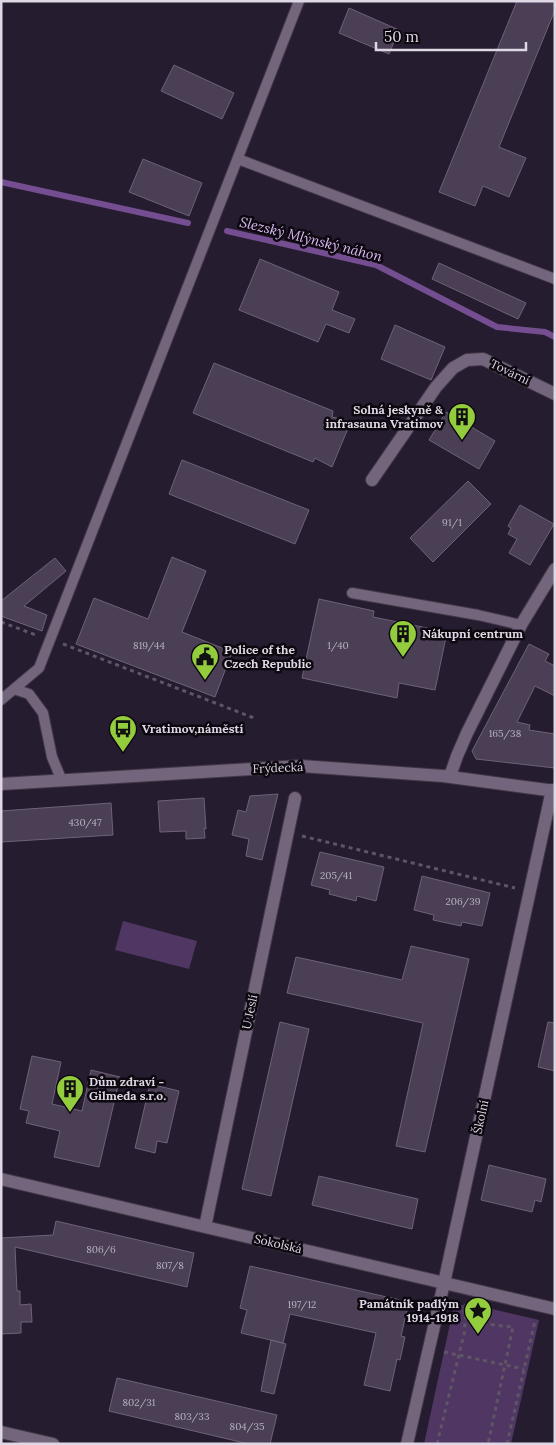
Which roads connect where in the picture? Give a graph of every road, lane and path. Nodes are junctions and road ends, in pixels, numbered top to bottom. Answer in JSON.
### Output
{"nodes":[{"id":1,"x":299,"y":1,"type":"edge"},
{"id":2,"x":238,"y":159,"type":"junction"},
{"id":3,"x":555,"y":279,"type":"edge"},
{"id":4,"x":555,"y":394,"type":"edge"},
{"id":5,"x":372,"y":480,"type":"dead end"},
{"id":6,"x":555,"y":569,"type":"edge"},
{"id":7,"x":352,"y":593,"type":"dead end"},
{"id":8,"x":1,"y":622,"type":"edge"},
{"id":9,"x":521,"y":625,"type":"junction"},
{"id":10,"x":50,"y":639,"type":"junction"},
{"id":11,"x":14,"y":690,"type":"junction"},
{"id":12,"x":1,"y":700,"type":"edge"},
{"id":13,"x":254,"y":718,"type":"dead end"},
{"id":14,"x":450,"y":776,"type":"junction"},
{"id":15,"x":62,"y":780,"type":"junction"},
{"id":16,"x":1,"y":784,"type":"edge"},
{"id":17,"x":554,"y":791,"type":"edge"},
{"id":18,"x":295,"y":798,"type":"dead end"},
{"id":19,"x":287,"y":832,"type":"junction"},
{"id":20,"x":531,"y":892,"type":"junction"},
{"id":21,"x":1,"y":1179,"type":"edge"},
{"id":22,"x":205,"y":1227,"type":"junction"},
{"id":23,"x":444,"y":1282,"type":"junction"},
{"id":24,"x":467,"y":1300,"type":"dead end"},
{"id":25,"x":458,"y":1304,"type":"junction"},
{"id":26,"x":451,"y":1307,"type":"dead end"},
{"id":27,"x":555,"y":1309,"type":"edge"},
{"id":28,"x":466,"y":1314,"type":"junction"},
{"id":29,"x":536,"y":1316,"type":"dead end"},
{"id":30,"x":441,"y":1352,"type":"dead end"},
{"id":31,"x":459,"y":1355,"type":"junction"},
{"id":32,"x":505,"y":1365,"type":"junction"},
{"id":33,"x":524,"y":1369,"type":"junction"},
{"id":34,"x":1,"y":1432,"type":"edge"},
{"id":35,"x":53,"y":1444,"type":"edge"},
{"id":36,"x":407,"y":1444,"type":"edge"},
{"id":37,"x":437,"y":1444,"type":"edge"},
{"id":38,"x":488,"y":1444,"type":"edge"},
{"id":39,"x":507,"y":1444,"type":"edge"}],
"edges":[{"from":1,"to":2,"type":"lane"},
{"from":2,"to":3,"type":"lane"},
{"from":2,"to":10,"type":"lane"},
{"from":4,"to":5,"type":"street","name":"Tovární"},
{"from":6,"to":9,"type":"street"},
{"from":7,"to":9,"type":"lane"},
{"from":8,"to":10,"type":"path"},
{"from":9,"to":14,"type":"street"},
{"from":10,"to":11,"type":"lane"},
{"from":10,"to":13,"type":"path"},
{"from":11,"to":12,"type":"lane"},
{"from":11,"to":15,"type":"lane"},
{"from":14,"to":15,"type":"street","name":"Frýdecká"},
{"from":14,"to":17,"type":"street","name":"Frýdecká"},
{"from":15,"to":16,"type":"street","name":"Frýdecká"},
{"from":17,"to":20,"type":"street","name":"Školní"},
{"from":18,"to":19,"type":"street","name":"U Jeslí"},
{"from":19,"to":20,"type":"path"},
{"from":19,"to":22,"type":"street","name":"U Jeslí"},
{"from":20,"to":23,"type":"street","name":"Školní"},
{"from":21,"to":22,"type":"street","name":"Sokolská"},
{"from":22,"to":23,"type":"street","name":"Sokolská"},
{"from":23,"to":27,"type":"street","name":"Sokolská"},
{"from":23,"to":36,"type":"street","name":"Školní"},
{"from":24,"to":25,"type":"path"},
{"from":25,"to":26,"type":"path"},
{"from":25,"to":28,"type":"path"},
{"from":28,"to":31,"type":"path"},
{"from":28,"to":32,"type":"path"},
{"from":29,"to":33,"type":"path"},
{"from":30,"to":31,"type":"path"},
{"from":31,"to":32,"type":"path"},
{"from":31,"to":37,"type":"path"},
{"from":32,"to":33,"type":"path"},
{"from":32,"to":38,"type":"path"},
{"from":33,"to":39,"type":"path"},
{"from":34,"to":35,"type":"street"}]}
